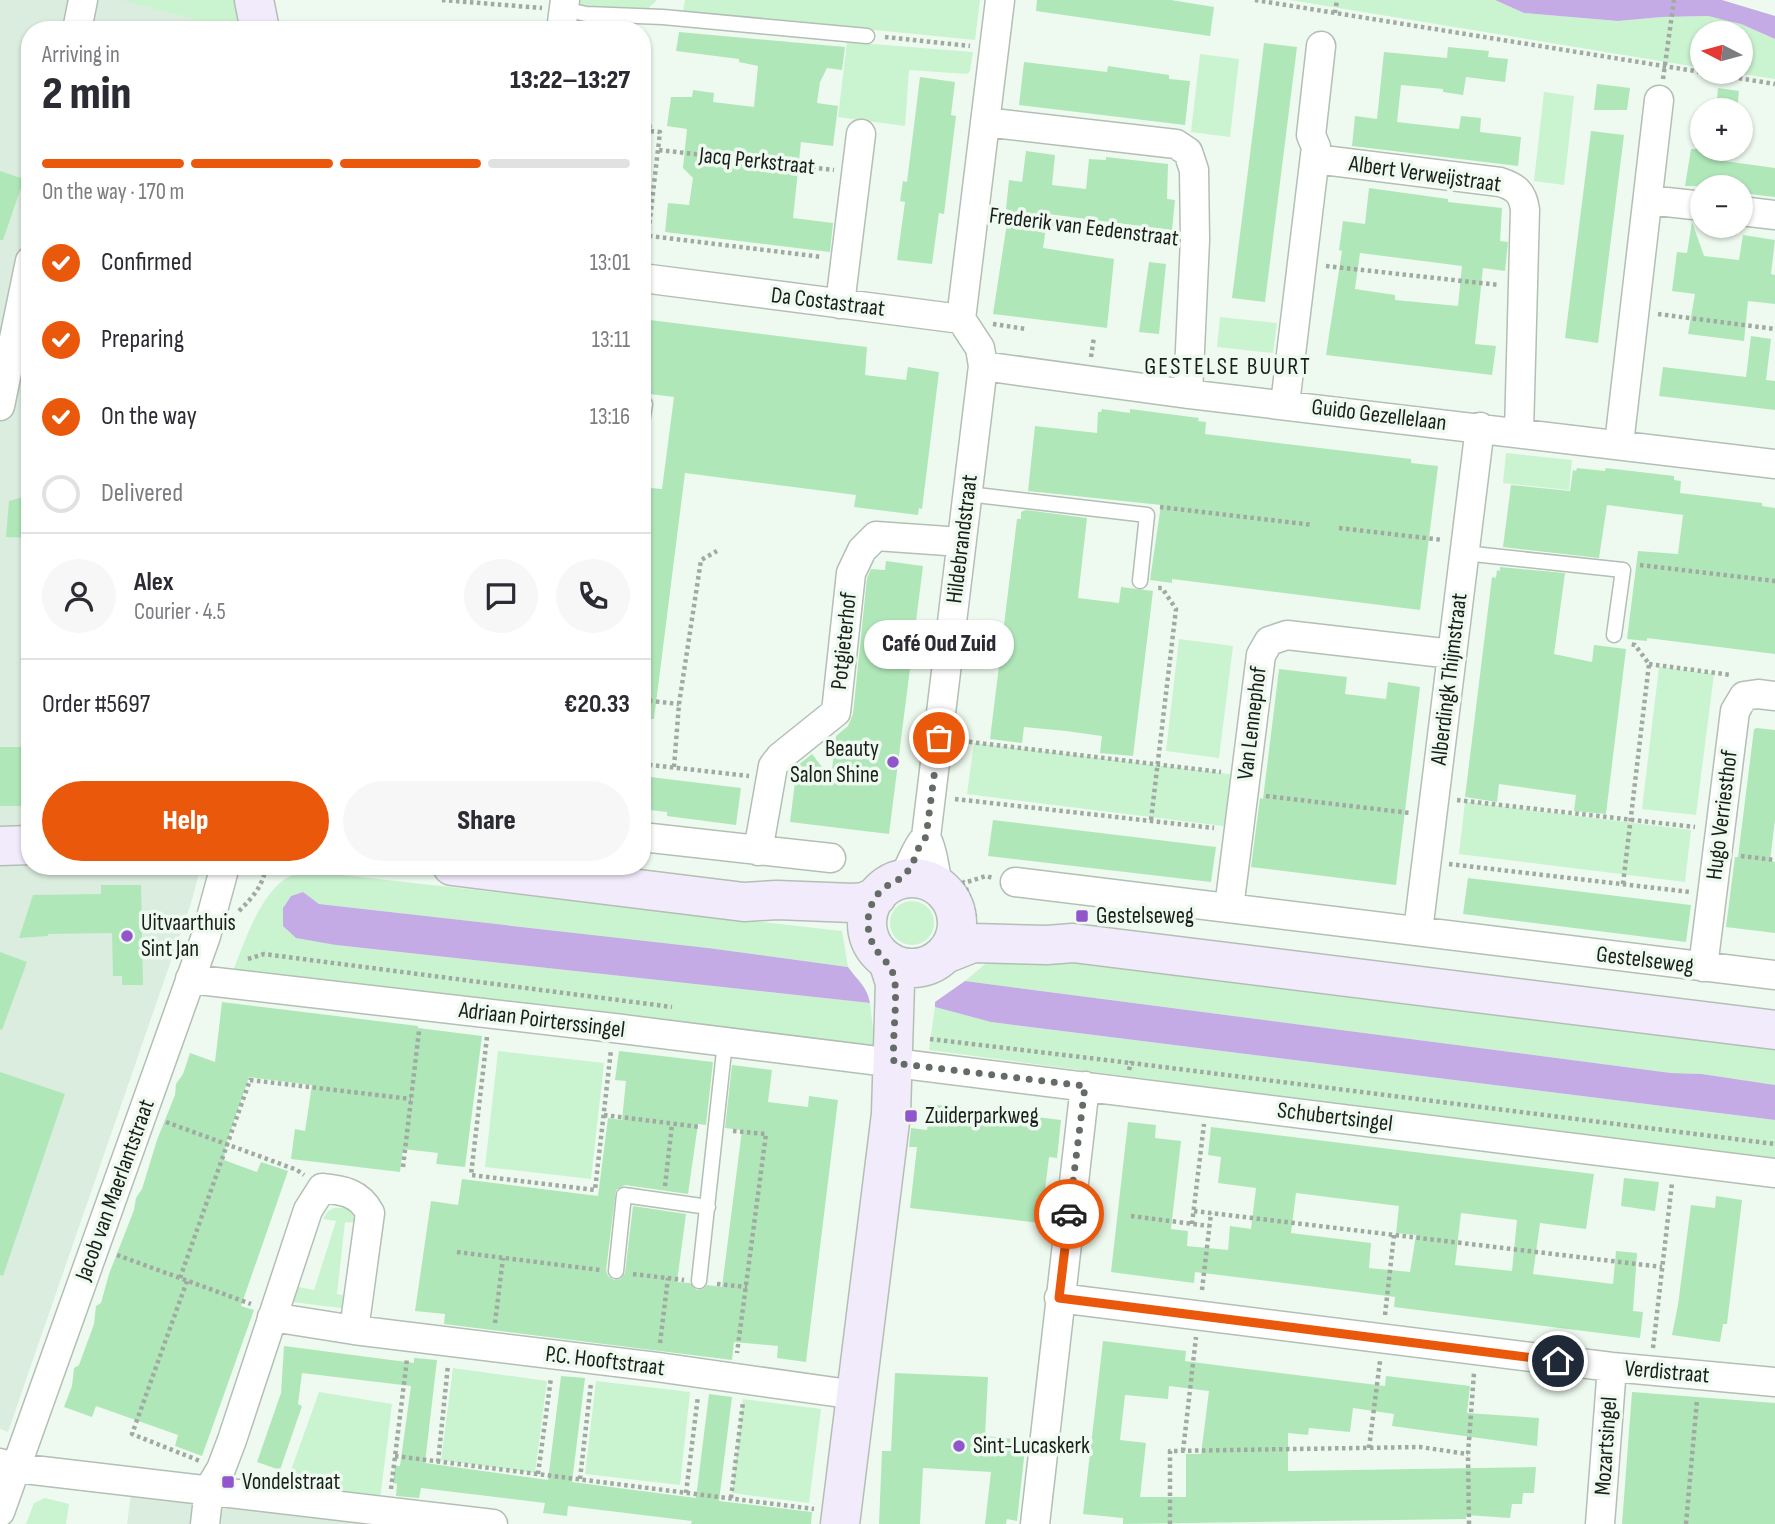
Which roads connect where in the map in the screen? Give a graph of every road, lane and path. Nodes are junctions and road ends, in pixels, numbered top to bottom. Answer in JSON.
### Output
{"nodes":[{"id":1,"x":83,"y":0,"type":"edge"},
{"id":2,"x":254,"y":0,"type":"edge"},
{"id":3,"x":442,"y":0,"type":"edge"},
{"id":4,"x":1000,"y":0,"type":"edge"},
{"id":5,"x":1255,"y":0,"type":"edge"},
{"id":6,"x":1674,"y":0,"type":"edge"},
{"id":7,"x":1336,"y":3,"type":"edge"},
{"id":8,"x":563,"y":13,"type":"edge"},
{"id":9,"x":1335,"y":13,"type":"junction"},
{"id":10,"x":79,"y":21,"type":"edge"},
{"id":11,"x":260,"y":21,"type":"edge"},
{"id":12,"x":867,"y":36,"type":"joint"},
{"id":13,"x":1321,"y":46,"type":"dead end"},
{"id":14,"x":995,"y":49,"type":"junction"},
{"id":15,"x":1666,"y":66,"type":"junction"},
{"id":16,"x":1775,"y":84,"type":"edge"},
{"id":17,"x":1660,"y":100,"type":"dead end"},
{"id":18,"x":985,"y":122,"type":"junction"},
{"id":19,"x":651,"y":131,"type":"edge"},
{"id":20,"x":861,"y":134,"type":"dead end"},
{"id":21,"x":659,"y":150,"type":"junction"},
{"id":22,"x":1315,"y":159,"type":"junction"},
{"id":23,"x":856,"y":173,"type":"junction"},
{"id":24,"x":651,"y":199,"type":"edge"},
{"id":25,"x":1648,"y":200,"type":"junction"},
{"id":26,"x":1690,"y":205,"type":"edge"},
{"id":27,"x":1753,"y":212,"type":"edge"},
{"id":28,"x":974,"y":214,"type":"junction"},
{"id":29,"x":1775,"y":215,"type":"edge"},
{"id":30,"x":651,"y":236,"type":"edge"},
{"id":31,"x":1195,"y":240,"type":"junction"},
{"id":32,"x":846,"y":260,"type":"junction"},
{"id":33,"x":1302,"y":263,"type":"junction"},
{"id":34,"x":651,"y":279,"type":"edge"},
{"id":35,"x":1524,"y":288,"type":"junction"},
{"id":36,"x":21,"y":304,"type":"edge"},
{"id":37,"x":840,"y":304,"type":"junction"},
{"id":38,"x":1634,"y":312,"type":"junction"},
{"id":39,"x":961,"y":319,"type":"junction"},
{"id":40,"x":1775,"y":329,"type":"edge"},
{"id":41,"x":983,"y":366,"type":"junction"},
{"id":42,"x":1188,"y":394,"type":"junction"},
{"id":43,"x":1285,"y":404,"type":"junction"},
{"id":44,"x":0,"y":406,"type":"edge"},
{"id":45,"x":1480,"y":427,"type":"junction"},
{"id":46,"x":1519,"y":432,"type":"junction"},
{"id":47,"x":1619,"y":444,"type":"junction"},
{"id":48,"x":1775,"y":464,"type":"edge"},
{"id":49,"x":968,"y":494,"type":"junction"},
{"id":50,"x":1147,"y":515,"type":"junction"},
{"id":51,"x":1313,"y":525,"type":"dead end"},
{"id":52,"x":1339,"y":527,"type":"dead end"},
{"id":53,"x":961,"y":542,"type":"junction"},
{"id":54,"x":1465,"y":548,"type":"junction"},
{"id":55,"x":717,"y":551,"type":"dead end"},
{"id":56,"x":1623,"y":570,"type":"junction"},
{"id":57,"x":1140,"y":581,"type":"joint"},
{"id":58,"x":1775,"y":582,"type":"edge"},
{"id":59,"x":1615,"y":635,"type":"joint"},
{"id":60,"x":1452,"y":654,"type":"junction"},
{"id":61,"x":1649,"y":664,"type":"junction"},
{"id":62,"x":1767,"y":695,"type":"edge"},
{"id":63,"x":651,"y":701,"type":"edge"},
{"id":64,"x":679,"y":704,"type":"junction"},
{"id":65,"x":939,"y":738,"type":"junction"},
{"id":66,"x":651,"y":765,"type":"edge"},
{"id":67,"x":1158,"y":765,"type":"junction"},
{"id":68,"x":674,"y":767,"type":"junction"},
{"id":69,"x":770,"y":779,"type":"junction"},
{"id":70,"x":1245,"y":784,"type":"junction"},
{"id":71,"x":931,"y":797,"type":"junction"},
{"id":72,"x":1433,"y":806,"type":"junction"},
{"id":73,"x":1632,"y":820,"type":"junction"},
{"id":74,"x":1151,"y":821,"type":"junction"},
{"id":75,"x":1239,"y":831,"type":"junction"},
{"id":76,"x":651,"y":837,"type":"edge"},
{"id":77,"x":926,"y":837,"type":"junction"},
{"id":78,"x":1719,"y":842,"type":"junction"},
{"id":79,"x":21,"y":845,"type":"edge"},
{"id":80,"x":0,"y":846,"type":"edge"},
{"id":81,"x":758,"y":851,"type":"junction"},
{"id":82,"x":831,"y":858,"type":"dead end"},
{"id":83,"x":1775,"y":860,"type":"edge"},
{"id":84,"x":1426,"y":861,"type":"junction"},
{"id":85,"x":223,"y":875,"type":"edge"},
{"id":86,"x":525,"y":875,"type":"edge"},
{"id":87,"x":1015,"y":882,"type":"dead end"},
{"id":88,"x":1623,"y":884,"type":"junction"},
{"id":89,"x":889,"y":888,"type":"junction"},
{"id":90,"x":1712,"y":895,"type":"junction"},
{"id":91,"x":947,"y":898,"type":"junction"},
{"id":92,"x":744,"y":902,"type":"junction"},
{"id":93,"x":1229,"y":908,"type":"junction"},
{"id":94,"x":1418,"y":931,"type":"junction"},
{"id":95,"x":1073,"y":943,"type":"junction"},
{"id":96,"x":880,"y":951,"type":"junction"},
{"id":97,"x":937,"y":960,"type":"junction"},
{"id":98,"x":1703,"y":967,"type":"junction"},
{"id":99,"x":1775,"y":975,"type":"edge"},
{"id":100,"x":190,"y":979,"type":"junction"},
{"id":101,"x":422,"y":1006,"type":"junction"},
{"id":102,"x":490,"y":1013,"type":"junction"},
{"id":103,"x":614,"y":1028,"type":"junction"},
{"id":104,"x":1775,"y":1030,"type":"edge"},
{"id":105,"x":930,"y":1039,"type":"dead end"},
{"id":106,"x":725,"y":1042,"type":"junction"},
{"id":107,"x":894,"y":1063,"type":"junction"},
{"id":108,"x":1131,"y":1063,"type":"junction"},
{"id":109,"x":1085,"y":1086,"type":"junction"},
{"id":110,"x":1122,"y":1091,"type":"junction"},
{"id":111,"x":411,"y":1099,"type":"junction"},
{"id":112,"x":1207,"y":1101,"type":"junction"},
{"id":113,"x":142,"y":1113,"type":"junction"},
{"id":114,"x":672,"y":1124,"type":"dead end"},
{"id":115,"x":227,"y":1144,"type":"junction"},
{"id":116,"x":1775,"y":1144,"type":"edge"},
{"id":117,"x":1675,"y":1160,"type":"junction"},
{"id":118,"x":403,"y":1167,"type":"dead end"},
{"id":119,"x":1775,"y":1173,"type":"edge"},
{"id":120,"x":322,"y":1188,"type":"junction"},
{"id":121,"x":663,"y":1200,"type":"junction"},
{"id":122,"x":708,"y":1207,"type":"junction"},
{"id":123,"x":1194,"y":1211,"type":"junction"},
{"id":124,"x":1131,"y":1216,"type":"dead end"},
{"id":125,"x":1192,"y":1224,"type":"junction"},
{"id":126,"x":1209,"y":1226,"type":"dead end"},
{"id":127,"x":94,"y":1247,"type":"junction"},
{"id":128,"x":503,"y":1258,"type":"dead end"},
{"id":129,"x":1662,"y":1267,"type":"junction"},
{"id":130,"x":616,"y":1272,"type":"dead end"},
{"id":131,"x":180,"y":1278,"type":"junction"},
{"id":132,"x":668,"y":1278,"type":"dead end"},
{"id":133,"x":187,"y":1281,"type":"junction"},
{"id":134,"x":699,"y":1281,"type":"dead end"},
{"id":135,"x":1059,"y":1298,"type":"junction"},
{"id":136,"x":272,"y":1317,"type":"junction"},
{"id":137,"x":354,"y":1330,"type":"junction"},
{"id":138,"x":410,"y":1337,"type":"junction"},
{"id":139,"x":451,"y":1342,"type":"junction"},
{"id":140,"x":492,"y":1347,"type":"junction"},
{"id":141,"x":1477,"y":1351,"type":"junction"},
{"id":142,"x":554,"y":1354,"type":"junction"},
{"id":143,"x":594,"y":1359,"type":"junction"},
{"id":144,"x":657,"y":1367,"type":"junction"},
{"id":145,"x":1612,"y":1367,"type":"junction"},
{"id":146,"x":1650,"y":1369,"type":"junction"},
{"id":147,"x":701,"y":1374,"type":"junction"},
{"id":148,"x":1699,"y":1375,"type":"junction"},
{"id":149,"x":746,"y":1380,"type":"junction"},
{"id":150,"x":1775,"y":1382,"type":"edge"},
{"id":151,"x":856,"y":1395,"type":"junction"},
{"id":152,"x":1468,"y":1454,"type":"junction"},
{"id":153,"x":395,"y":1456,"type":"junction"},
{"id":154,"x":438,"y":1462,"type":"junction"},
{"id":155,"x":8,"y":1465,"type":"edge"},
{"id":156,"x":538,"y":1474,"type":"junction"},
{"id":157,"x":215,"y":1479,"type":"junction"},
{"id":158,"x":580,"y":1479,"type":"junction"},
{"id":159,"x":686,"y":1493,"type":"junction"},
{"id":160,"x":731,"y":1498,"type":"junction"},
{"id":161,"x":0,"y":1512,"type":"edge"},
{"id":162,"x":378,"y":1515,"type":"edge"},
{"id":163,"x":841,"y":1518,"type":"edge"},
{"id":164,"x":415,"y":1519,"type":"edge"},
{"id":165,"x":205,"y":1524,"type":"edge"},
{"id":166,"x":493,"y":1524,"type":"edge"},
{"id":167,"x":1035,"y":1524,"type":"edge"},
{"id":168,"x":1170,"y":1524,"type":"edge"},
{"id":169,"x":1469,"y":1524,"type":"edge"},
{"id":170,"x":1600,"y":1524,"type":"edge"},
{"id":171,"x":1686,"y":1524,"type":"edge"}],
"edges":[{"from":1,"to":10,"type":"street"},
{"from":2,"to":11,"type":"main road"},
{"from":3,"to":8,"type":"path"},
{"from":4,"to":14,"type":"street","name":"Frederik van Eedenstraat"},
{"from":5,"to":9,"type":"path"},
{"from":6,"to":15,"type":"path"},
{"from":7,"to":9,"type":"path"},
{"from":8,"to":12,"type":"lane"},
{"from":9,"to":15,"type":"path"},
{"from":12,"to":14,"type":"path"},
{"from":13,"to":22,"type":"street"},
{"from":14,"to":18,"type":"street","name":"Frederik van Eedenstraat"},
{"from":15,"to":16,"type":"path"},
{"from":17,"to":25,"type":"street"},
{"from":18,"to":28,"type":"street","name":"Frederik van Eedenstraat"},
{"from":18,"to":31,"type":"street","name":"Frederik van Eedenstraat"},
{"from":19,"to":21,"type":"path"},
{"from":20,"to":23,"type":"street"},
{"from":21,"to":23,"type":"path","name":"Jacq Perkstraat"},
{"from":21,"to":24,"type":"path"},
{"from":22,"to":33,"type":"street"},
{"from":22,"to":35,"type":"street","name":"Albert Verweijstraat"},
{"from":23,"to":32,"type":"street"},
{"from":25,"to":26,"type":"street"},
{"from":25,"to":38,"type":"street"},
{"from":27,"to":29,"type":"street"},
{"from":28,"to":31,"type":"path","name":"Frederik van Eedenstraat"},
{"from":28,"to":39,"type":"street","name":"Frederik van Eedenstraat"},
{"from":30,"to":32,"type":"path"},
{"from":31,"to":42,"type":"street","name":"Frederik van Eedenstraat"},
{"from":32,"to":37,"type":"street"},
{"from":33,"to":35,"type":"path"},
{"from":33,"to":43,"type":"street"},
{"from":34,"to":37,"type":"street","name":"Da Costastraat"},
{"from":35,"to":46,"type":"street","name":"Albert Verweijstraat"},
{"from":36,"to":44,"type":"street"},
{"from":37,"to":39,"type":"street","name":"Da Costastraat"},
{"from":38,"to":40,"type":"path"},
{"from":38,"to":47,"type":"street"},
{"from":39,"to":41,"type":"street"},
{"from":41,"to":42,"type":"street","name":"Guido Gezellelaan"},
{"from":41,"to":49,"type":"street","name":"Hildebrandstraat"},
{"from":42,"to":43,"type":"street","name":"Guido Gezellelaan"},
{"from":43,"to":45,"type":"street","name":"Guido Gezellelaan"},
{"from":45,"to":46,"type":"street","name":"Guido Gezellelaan"},
{"from":45,"to":54,"type":"street","name":"Alberdingk Thijmstraat"},
{"from":46,"to":47,"type":"street","name":"Guido Gezellelaan"},
{"from":47,"to":48,"type":"street","name":"Guido Gezellelaan"},
{"from":49,"to":50,"type":"lane"},
{"from":49,"to":53,"type":"street","name":"Hildebrandstraat"},
{"from":50,"to":51,"type":"path"},
{"from":50,"to":57,"type":"lane"},
{"from":52,"to":54,"type":"path"},
{"from":53,"to":65,"type":"street","name":"Hildebrandstraat"},
{"from":53,"to":69,"type":"street","name":"Potgieterhof"},
{"from":54,"to":56,"type":"lane"},
{"from":54,"to":60,"type":"street","name":"Alberdingk Thijmstraat"},
{"from":55,"to":64,"type":"path"},
{"from":56,"to":58,"type":"path"},
{"from":56,"to":59,"type":"lane"},
{"from":57,"to":67,"type":"path"},
{"from":59,"to":61,"type":"path"},
{"from":60,"to":70,"type":"street","name":"Van Lennephof"},
{"from":60,"to":72,"type":"street","name":"Alberdingk Thijmstraat"},
{"from":61,"to":62,"type":"path"},
{"from":61,"to":73,"type":"path"},
{"from":62,"to":78,"type":"street","name":"Hugo Verriesthof"},
{"from":63,"to":64,"type":"path"},
{"from":64,"to":68,"type":"path"},
{"from":65,"to":67,"type":"path"},
{"from":65,"to":71,"type":"street","name":"Hildebrandstraat"},
{"from":66,"to":68,"type":"path"},
{"from":67,"to":70,"type":"path"},
{"from":67,"to":74,"type":"path"},
{"from":68,"to":69,"type":"path"},
{"from":69,"to":81,"type":"street","name":"Potgieterhof"},
{"from":70,"to":72,"type":"path"},
{"from":70,"to":75,"type":"street","name":"Van Lennephof"},
{"from":71,"to":74,"type":"path"},
{"from":71,"to":77,"type":"street","name":"Hildebrandstraat"},
{"from":72,"to":73,"type":"path"},
{"from":72,"to":84,"type":"street","name":"Alberdingk Thijmstraat"},
{"from":73,"to":78,"type":"path"},
{"from":73,"to":88,"type":"path"},
{"from":74,"to":75,"type":"path"},
{"from":75,"to":93,"type":"street","name":"Van Lennephof"},
{"from":76,"to":81,"type":"street"},
{"from":77,"to":89,"type":"street","name":"Hildebrandstraat"},
{"from":77,"to":91,"type":"street","name":"Hildebrandstraat"},
{"from":78,"to":83,"type":"path"},
{"from":78,"to":90,"type":"street","name":"Hugo Verriesthof"},
{"from":79,"to":80,"type":"main road"},
{"from":81,"to":82,"type":"street"},
{"from":84,"to":88,"type":"path"},
{"from":84,"to":94,"type":"street","name":"Alberdingk Thijmstraat"},
{"from":85,"to":100,"type":"street","name":"Jacob van Maerlantstraat"},
{"from":86,"to":92,"type":"main road"},
{"from":87,"to":93,"type":"street","name":"Gestelseweg"},
{"from":88,"to":90,"type":"path"},
{"from":89,"to":91,"type":"main road"},
{"from":89,"to":92,"type":"main road"},
{"from":89,"to":96,"type":"main road"},
{"from":90,"to":98,"type":"street","name":"Hugo Verriesthof"},
{"from":91,"to":95,"type":"main road"},
{"from":91,"to":97,"type":"main road"},
{"from":92,"to":96,"type":"main road"},
{"from":93,"to":94,"type":"street","name":"Gestelseweg"},
{"from":94,"to":98,"type":"street","name":"Gestelseweg"},
{"from":95,"to":97,"type":"main road"},
{"from":95,"to":104,"type":"main road"},
{"from":96,"to":97,"type":"main road"},
{"from":96,"to":107,"type":"main road"},
{"from":97,"to":107,"type":"main road"},
{"from":98,"to":99,"type":"street","name":"Gestelseweg"},
{"from":100,"to":101,"type":"street","name":"Adriaan Poirterssingel"},
{"from":100,"to":113,"type":"street","name":"Jacob van Maerlantstraat"},
{"from":101,"to":102,"type":"street","name":"Adriaan Poirterssingel"},
{"from":101,"to":111,"type":"path"},
{"from":102,"to":103,"type":"street","name":"Adriaan Poirterssingel"},
{"from":102,"to":103,"type":"path"},
{"from":103,"to":106,"type":"street","name":"Adriaan Poirterssingel"},
{"from":105,"to":108,"type":"path"},
{"from":106,"to":107,"type":"street","name":"Adriaan Poirterssingel"},
{"from":106,"to":122,"type":"lane"},
{"from":107,"to":109,"type":"street","name":"Schubertsingel"},
{"from":107,"to":151,"type":"main road"},
{"from":108,"to":110,"type":"path"},
{"from":108,"to":116,"type":"path"},
{"from":109,"to":110,"type":"street","name":"Schubertsingel"},
{"from":109,"to":135,"type":"street"},
{"from":110,"to":112,"type":"street","name":"Schubertsingel"},
{"from":111,"to":115,"type":"path"},
{"from":111,"to":118,"type":"path"},
{"from":112,"to":117,"type":"street","name":"Schubertsingel"},
{"from":112,"to":123,"type":"path"},
{"from":113,"to":115,"type":"path"},
{"from":113,"to":127,"type":"street","name":"Jacob van Maerlantstraat"},
{"from":114,"to":121,"type":"path"},
{"from":115,"to":120,"type":"path"},
{"from":115,"to":131,"type":"path"},
{"from":117,"to":119,"type":"street","name":"Schubertsingel"},
{"from":117,"to":129,"type":"path"},
{"from":120,"to":136,"type":"street"},
{"from":120,"to":137,"type":"street"},
{"from":121,"to":122,"type":"lane"},
{"from":121,"to":130,"type":"lane"},
{"from":122,"to":134,"type":"lane"},
{"from":123,"to":125,"type":"path"},
{"from":123,"to":129,"type":"path"},
{"from":124,"to":125,"type":"path"},
{"from":125,"to":126,"type":"path"},
{"from":127,"to":131,"type":"path"},
{"from":127,"to":155,"type":"street","name":"Jacob van Maerlantstraat"},
{"from":128,"to":140,"type":"path"},
{"from":129,"to":146,"type":"path"},
{"from":131,"to":133,"type":"path"},
{"from":132,"to":144,"type":"path"},
{"from":133,"to":136,"type":"path"},
{"from":133,"to":157,"type":"path"},
{"from":135,"to":141,"type":"street","name":"Verdistraat"},
{"from":135,"to":167,"type":"street"},
{"from":136,"to":137,"type":"street","name":"P.C. Hooftstraat"},
{"from":136,"to":157,"type":"street"},
{"from":137,"to":138,"type":"street","name":"P.C. Hooftstraat"},
{"from":138,"to":139,"type":"street","name":"P.C. Hooftstraat"},
{"from":138,"to":153,"type":"path"},
{"from":139,"to":140,"type":"street","name":"P.C. Hooftstraat"},
{"from":139,"to":154,"type":"path"},
{"from":140,"to":142,"type":"street","name":"P.C. Hooftstraat"},
{"from":141,"to":145,"type":"street","name":"Verdistraat"},
{"from":141,"to":152,"type":"path"},
{"from":142,"to":143,"type":"street","name":"P.C. Hooftstraat"},
{"from":142,"to":156,"type":"path"},
{"from":143,"to":144,"type":"street","name":"P.C. Hooftstraat"},
{"from":143,"to":158,"type":"path"},
{"from":144,"to":147,"type":"street","name":"P.C. Hooftstraat"},
{"from":145,"to":146,"type":"street","name":"Verdistraat"},
{"from":145,"to":170,"type":"street","name":"Mozartsingel"},
{"from":146,"to":148,"type":"street","name":"Verdistraat"},
{"from":147,"to":149,"type":"street","name":"P.C. Hooftstraat"},
{"from":147,"to":159,"type":"path"},
{"from":148,"to":150,"type":"street","name":"Verdistraat"},
{"from":148,"to":171,"type":"path"},
{"from":149,"to":151,"type":"street","name":"P.C. Hooftstraat"},
{"from":149,"to":160,"type":"path"},
{"from":151,"to":163,"type":"main road"},
{"from":152,"to":168,"type":"path"},
{"from":152,"to":169,"type":"path"},
{"from":153,"to":154,"type":"path"},
{"from":153,"to":162,"type":"path"},
{"from":154,"to":156,"type":"path"},
{"from":155,"to":157,"type":"street"},
{"from":155,"to":161,"type":"street","name":"Jacob van Maerlantstraat"},
{"from":156,"to":158,"type":"path"},
{"from":157,"to":162,"type":"street"},
{"from":157,"to":165,"type":"street"},
{"from":158,"to":159,"type":"path"},
{"from":159,"to":160,"type":"path"},
{"from":160,"to":163,"type":"path"},
{"from":162,"to":164,"type":"street"},
{"from":164,"to":166,"type":"street"}]}
